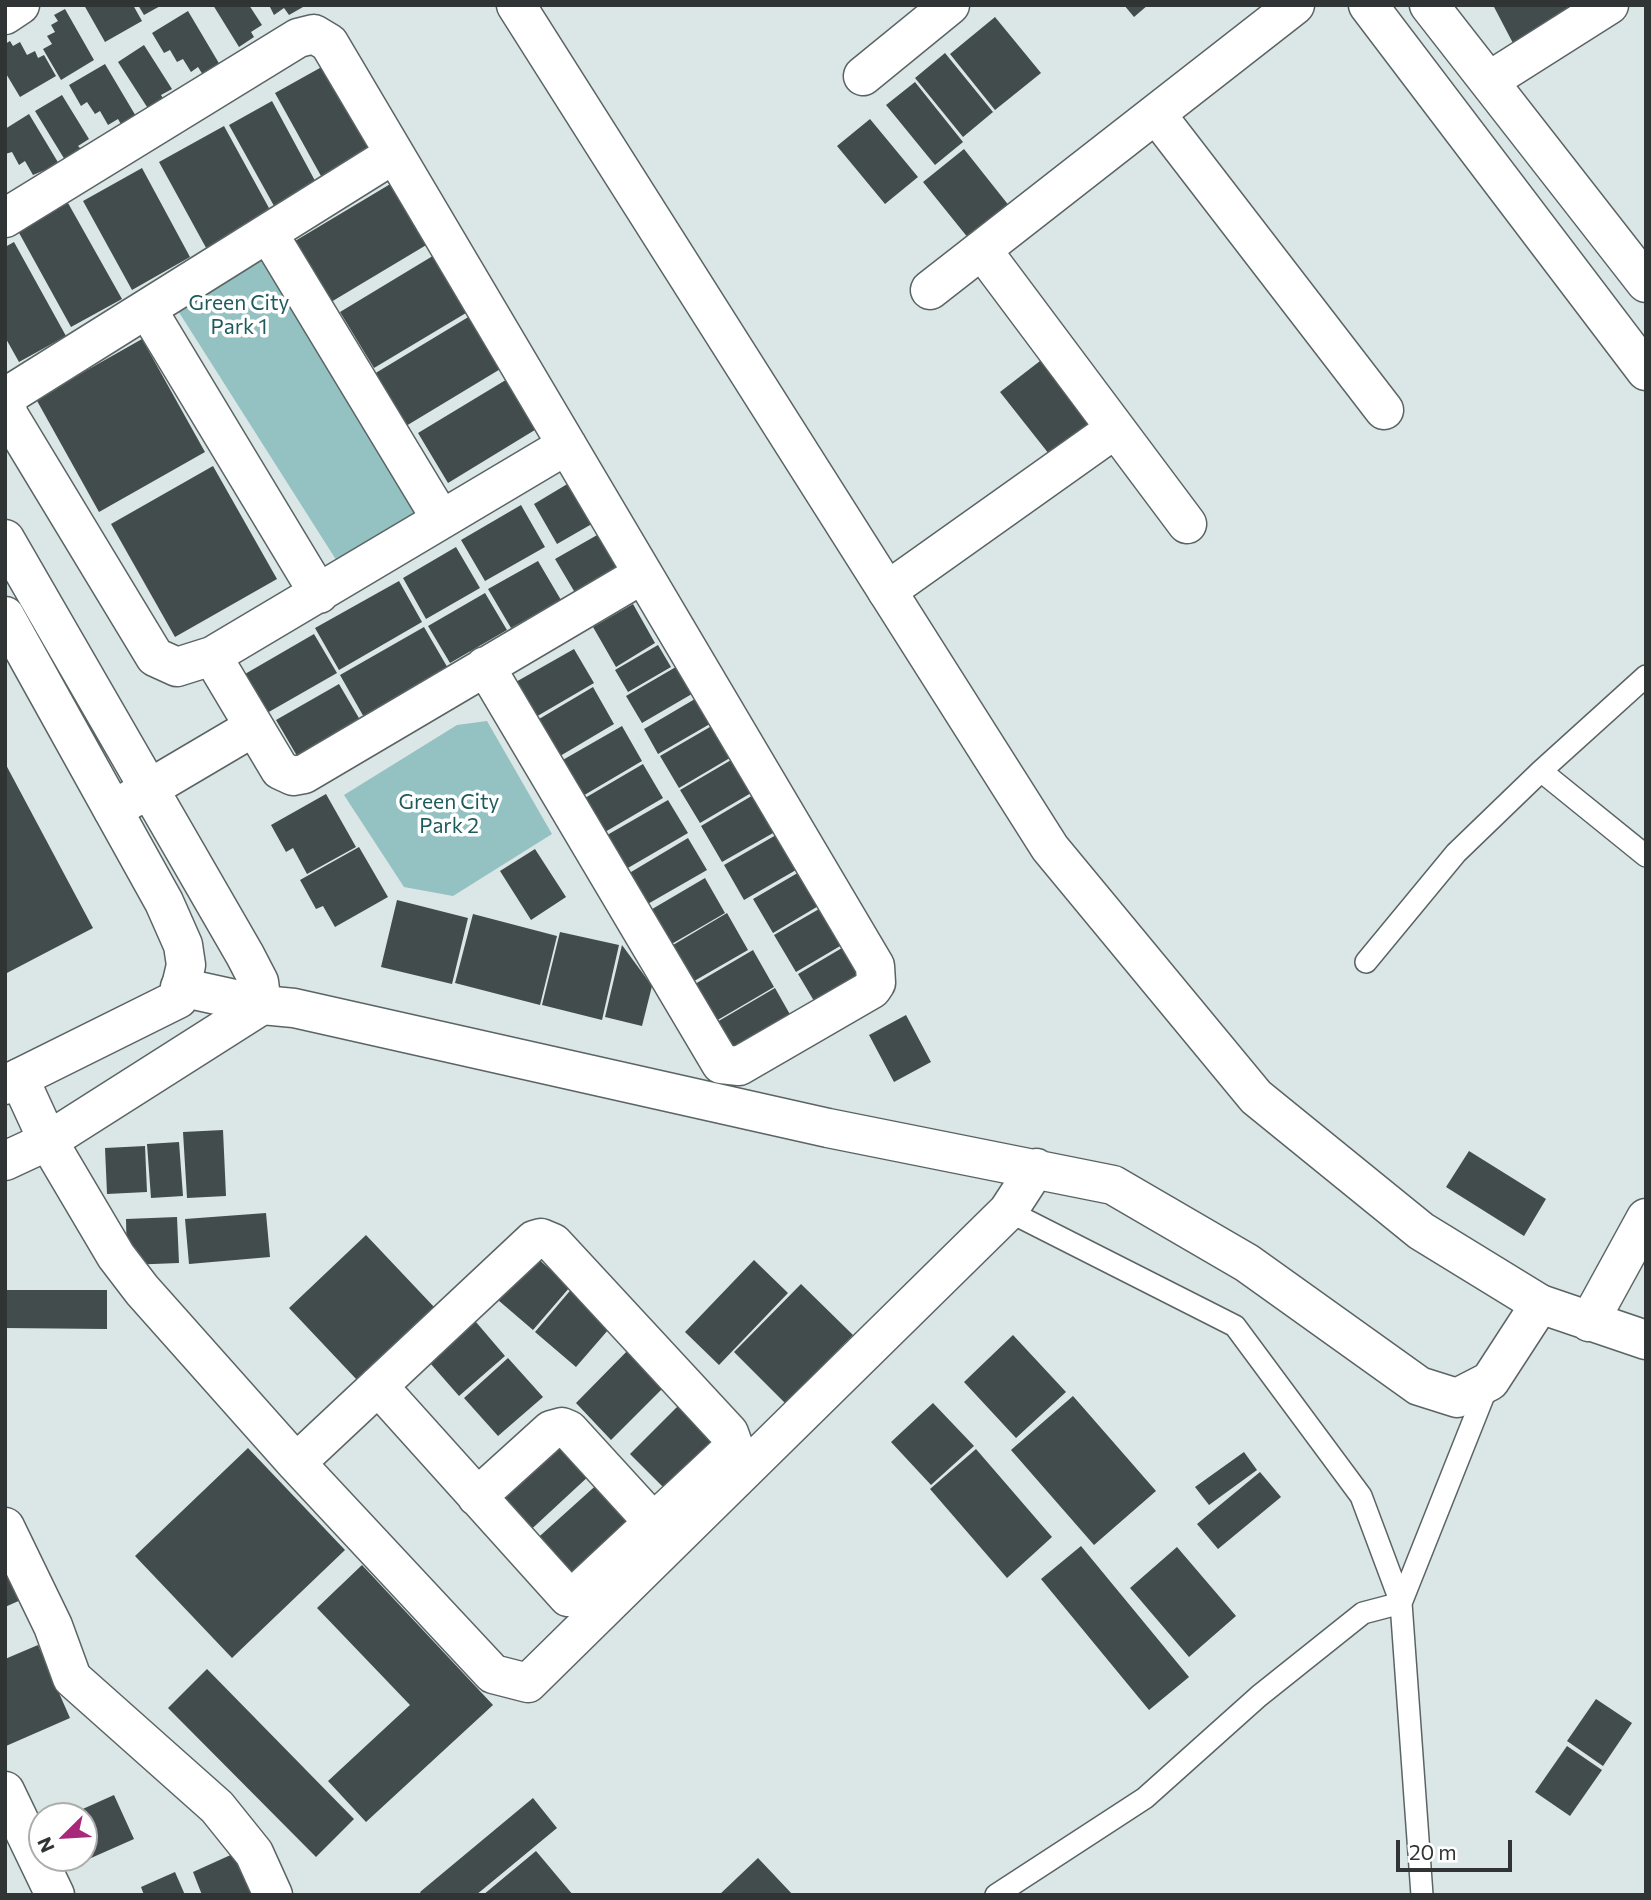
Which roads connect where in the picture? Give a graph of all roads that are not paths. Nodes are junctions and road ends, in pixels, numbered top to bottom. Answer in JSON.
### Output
{"nodes":[{"id":1,"x":516,"y":5,"type":"edge"},
{"id":2,"x":1296,"y":5,"type":"edge"},
{"id":3,"x":1368,"y":5,"type":"edge"},
{"id":4,"x":1429,"y":5,"type":"edge"},
{"id":5,"x":1609,"y":5,"type":"edge"},
{"id":6,"x":933,"y":12,"type":"edge"},
{"id":7,"x":863,"y":76,"type":"dead end"},
{"id":8,"x":1489,"y":81,"type":"junction"},
{"id":9,"x":1156,"y":114,"type":"junction"},
{"id":10,"x":394,"y":154,"type":"junction"},
{"id":11,"x":5,"y":218,"type":"edge"},
{"id":12,"x":268,"y":233,"type":"junction"},
{"id":13,"x":982,"y":250,"type":"junction"},
{"id":14,"x":1646,"y":283,"type":"edge"},
{"id":15,"x":930,"y":290,"type":"dead end"},
{"id":16,"x":147,"y":309,"type":"junction"},
{"id":17,"x":1646,"y":371,"type":"edge"},
{"id":18,"x":12,"y":380,"type":"edge"},
{"id":19,"x":1384,"y":410,"type":"dead end"},
{"id":20,"x":1115,"y":429,"type":"junction"},
{"id":21,"x":567,"y":445,"type":"junction"},
{"id":22,"x":441,"y":519,"type":"junction"},
{"id":23,"x":1187,"y":524,"type":"dead end"},
{"id":24,"x":5,"y":539,"type":"edge"},
{"id":25,"x":643,"y":574,"type":"junction"},
{"id":26,"x":887,"y":591,"type":"junction"},
{"id":27,"x":319,"y":594,"type":"junction"},
{"id":28,"x":11,"y":640,"type":"edge"},
{"id":29,"x":212,"y":656,"type":"junction"},
{"id":30,"x":485,"y":666,"type":"junction"},
{"id":31,"x":1646,"y":676,"type":"edge"},
{"id":32,"x":253,"y":728,"type":"junction"},
{"id":33,"x":1541,"y":771,"type":"junction"},
{"id":34,"x":148,"y":789,"type":"junction"},
{"id":35,"x":113,"y":810,"type":"junction"},
{"id":36,"x":1646,"y":856,"type":"edge"},
{"id":37,"x":1366,"y":962,"type":"dead end"},
{"id":38,"x":180,"y":987,"type":"junction"},
{"id":39,"x":262,"y":1005,"type":"junction"},
{"id":40,"x":12,"y":1081,"type":"edge"},
{"id":41,"x":48,"y":1141,"type":"junction"},
{"id":42,"x":5,"y":1161,"type":"edge"},
{"id":43,"x":1036,"y":1168,"type":"junction"},
{"id":44,"x":1009,"y":1211,"type":"junction"},
{"id":45,"x":1646,"y":1218,"type":"edge"},
{"id":46,"x":1539,"y":1304,"type":"junction"},
{"id":47,"x":1589,"y":1322,"type":"junction"},
{"id":48,"x":1646,"y":1340,"type":"edge"},
{"id":49,"x":1490,"y":1381,"type":"junction"},
{"id":50,"x":378,"y":1386,"type":"junction"},
{"id":51,"x":296,"y":1463,"type":"junction"},
{"id":52,"x":477,"y":1497,"type":"junction"},
{"id":53,"x":654,"y":1523,"type":"junction"},
{"id":54,"x":5,"y":1527,"type":"edge"},
{"id":55,"x":1401,"y":1603,"type":"junction"},
{"id":56,"x":5,"y":1791,"type":"edge"},
{"id":57,"x":55,"y":1895,"type":"edge"},
{"id":58,"x":273,"y":1895,"type":"edge"},
{"id":59,"x":996,"y":1895,"type":"edge"},
{"id":60,"x":1423,"y":1895,"type":"edge"}],
"edges":[{"from":1,"to":26,"type":"street"},
{"from":2,"to":9,"type":"street"},
{"from":3,"to":17,"type":"street"},
{"from":4,"to":8,"type":"street"},
{"from":5,"to":8,"type":"street"},
{"from":6,"to":7,"type":"street"},
{"from":8,"to":14,"type":"street"},
{"from":9,"to":13,"type":"street"},
{"from":9,"to":19,"type":"street"},
{"from":10,"to":11,"type":"street"},
{"from":10,"to":12,"type":"street"},
{"from":10,"to":21,"type":"street"},
{"from":12,"to":16,"type":"street"},
{"from":12,"to":22,"type":"street"},
{"from":13,"to":15,"type":"street"},
{"from":13,"to":20,"type":"street"},
{"from":16,"to":18,"type":"street"},
{"from":16,"to":27,"type":"street"},
{"from":18,"to":29,"type":"street"},
{"from":20,"to":23,"type":"street"},
{"from":20,"to":26,"type":"street"},
{"from":21,"to":22,"type":"street"},
{"from":21,"to":25,"type":"street"},
{"from":22,"to":27,"type":"street"},
{"from":24,"to":34,"type":"street"},
{"from":25,"to":30,"type":"street"},
{"from":25,"to":30,"type":"street"},
{"from":26,"to":46,"type":"street"},
{"from":27,"to":29,"type":"street"},
{"from":28,"to":35,"type":"street"},
{"from":29,"to":32,"type":"street"},
{"from":30,"to":32,"type":"street"},
{"from":31,"to":33,"type":"lane"},
{"from":32,"to":34,"type":"street"},
{"from":33,"to":36,"type":"lane"},
{"from":33,"to":37,"type":"lane"},
{"from":34,"to":35,"type":"street"},
{"from":34,"to":39,"type":"street"},
{"from":35,"to":38,"type":"street"},
{"from":38,"to":39,"type":"street"},
{"from":38,"to":40,"type":"street"},
{"from":39,"to":41,"type":"street"},
{"from":39,"to":43,"type":"street"},
{"from":40,"to":41,"type":"street"},
{"from":41,"to":42,"type":"street"},
{"from":41,"to":51,"type":"street"},
{"from":43,"to":44,"type":"street"},
{"from":43,"to":49,"type":"street"},
{"from":44,"to":51,"type":"street"},
{"from":44,"to":55,"type":"lane"},
{"from":45,"to":47,"type":"street"},
{"from":46,"to":47,"type":"street"},
{"from":46,"to":49,"type":"street"},
{"from":47,"to":48,"type":"street"},
{"from":49,"to":55,"type":"lane"},
{"from":50,"to":51,"type":"street"},
{"from":50,"to":52,"type":"street"},
{"from":50,"to":53,"type":"street"},
{"from":52,"to":53,"type":"street"},
{"from":52,"to":53,"type":"street"},
{"from":54,"to":58,"type":"street"},
{"from":55,"to":59,"type":"lane"},
{"from":55,"to":60,"type":"lane"},
{"from":56,"to":57,"type":"street"}]}
